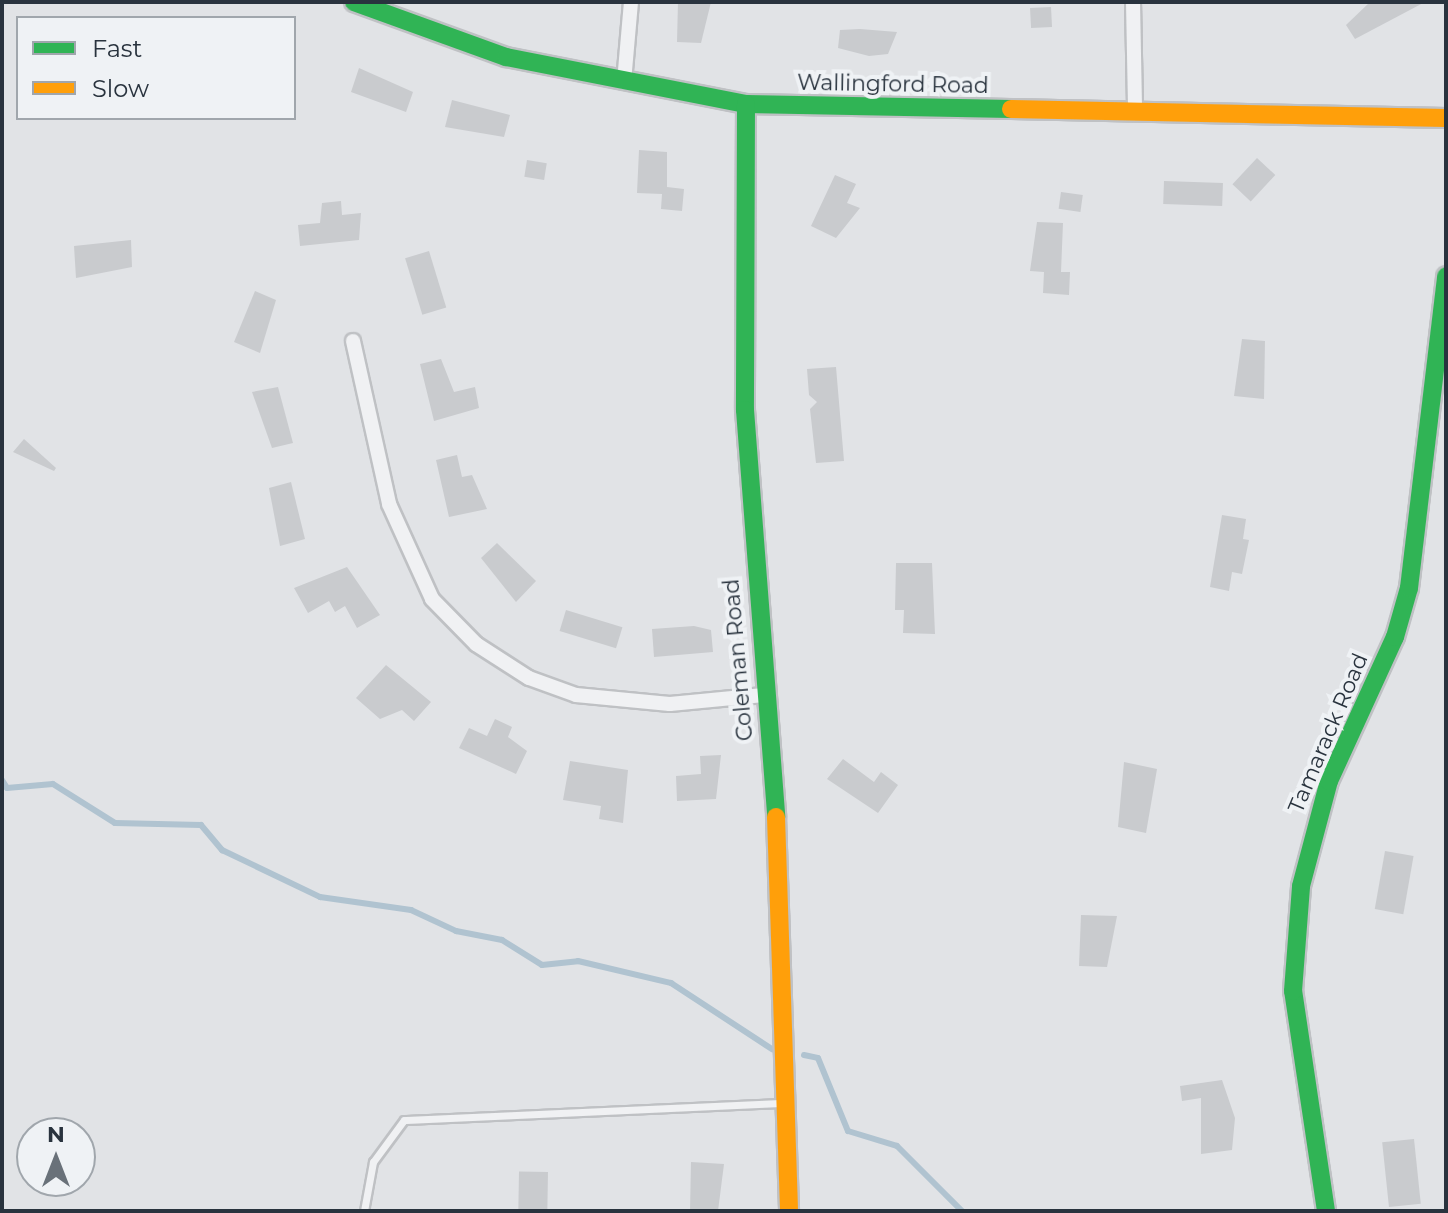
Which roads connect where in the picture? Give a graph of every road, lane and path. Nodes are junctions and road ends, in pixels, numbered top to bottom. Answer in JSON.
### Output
{"nodes":[{"id":1,"x":354,"y":2,"type":"edge"},
{"id":2,"x":631,"y":2,"type":"edge"},
{"id":3,"x":1133,"y":2,"type":"edge"},
{"id":4,"x":624,"y":82,"type":"junction"},
{"id":5,"x":746,"y":104,"type":"junction"},
{"id":6,"x":1135,"y":109,"type":"junction"},
{"id":7,"x":1446,"y":118,"type":"edge"},
{"id":8,"x":1446,"y":276,"type":"edge"},
{"id":9,"x":353,"y":341,"type":"dead end"},
{"id":10,"x":764,"y":695,"type":"junction"},
{"id":11,"x":789,"y":1103,"type":"junction"},
{"id":12,"x":364,"y":1211,"type":"edge"},
{"id":13,"x":789,"y":1211,"type":"edge"},
{"id":14,"x":1326,"y":1211,"type":"edge"}],
"edges":[{"from":1,"to":4,"type":"street","name":"Wallingford Road"},
{"from":2,"to":4,"type":"street"},
{"from":3,"to":6,"type":"street"},
{"from":4,"to":5,"type":"street","name":"Wallingford Road"},
{"from":5,"to":6,"type":"street","name":"Wallingford Road"},
{"from":5,"to":10,"type":"street","name":"Coleman Road"},
{"from":6,"to":7,"type":"street","name":"Wallingford Road"},
{"from":8,"to":14,"type":"street","name":"Tamarack Road"},
{"from":9,"to":10,"type":"street"},
{"from":10,"to":11,"type":"street","name":"Coleman Road"},
{"from":11,"to":12,"type":"lane"},
{"from":11,"to":13,"type":"street","name":"Coleman Road"}]}
